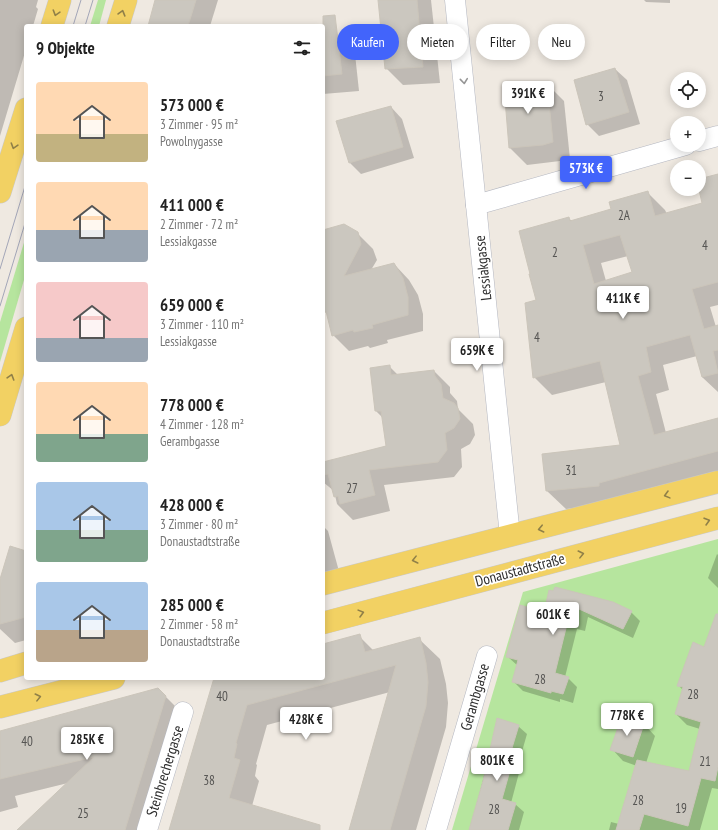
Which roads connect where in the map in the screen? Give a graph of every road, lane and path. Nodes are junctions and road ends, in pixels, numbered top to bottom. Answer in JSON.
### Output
{"nodes":[{"id":1,"x":60,"y":0,"type":"edge"},
{"id":2,"x":126,"y":0,"type":"edge"},
{"id":3,"x":455,"y":0,"type":"edge"},
{"id":4,"x":53,"y":24,"type":"edge"},
{"id":5,"x":119,"y":24,"type":"edge"},
{"id":6,"x":24,"y":115,"type":"edge"},
{"id":7,"x":718,"y":136,"type":"edge"},
{"id":8,"x":706,"y":139,"type":"edge"},
{"id":9,"x":670,"y":150,"type":"edge"},
{"id":10,"x":0,"y":192,"type":"edge"},
{"id":11,"x":476,"y":205,"type":"junction"},
{"id":12,"x":24,"y":335,"type":"edge"},
{"id":13,"x":0,"y":415,"type":"edge"},
{"id":14,"x":718,"y":482,"type":"edge"},
{"id":15,"x":718,"y":518,"type":"edge"},
{"id":16,"x":510,"y":536,"type":"junction"},
{"id":17,"x":325,"y":583,"type":"edge"},
{"id":18,"x":325,"y":622,"type":"edge"},
{"id":19,"x":487,"y":656,"type":"dead end"},
{"id":20,"x":24,"y":665,"type":"edge"},
{"id":21,"x":0,"y":671,"type":"edge"},
{"id":22,"x":106,"y":680,"type":"edge"},
{"id":23,"x":0,"y":707,"type":"edge"},
{"id":24,"x":182,"y":712,"type":"dead end"},
{"id":25,"x":147,"y":830,"type":"edge"},
{"id":26,"x":436,"y":830,"type":"edge"}],
"edges":[{"from":1,"to":4,"type":"main road","one_way":true},
{"from":5,"to":2,"type":"main road","one_way":true},
{"from":3,"to":11,"type":"street","name":"Lessiakgasse","one_way":true},
{"from":6,"to":10,"type":"main road","one_way":true},
{"from":7,"to":8,"type":"street"},
{"from":9,"to":11,"type":"street"},
{"from":11,"to":16,"type":"street","name":"Lessiakgasse"},
{"from":13,"to":12,"type":"main road","one_way":true},
{"from":14,"to":16,"type":"main road","one_way":true},
{"from":18,"to":15,"type":"main road","name":"Donaustadtstraße","one_way":true},
{"from":16,"to":17,"type":"main road","one_way":true},
{"from":19,"to":26,"type":"street","name":"Gerambgasse"},
{"from":20,"to":21,"type":"main road"},
{"from":23,"to":22,"type":"main road","one_way":true},
{"from":24,"to":25,"type":"street","name":"Steinbrechergasse"}]}
